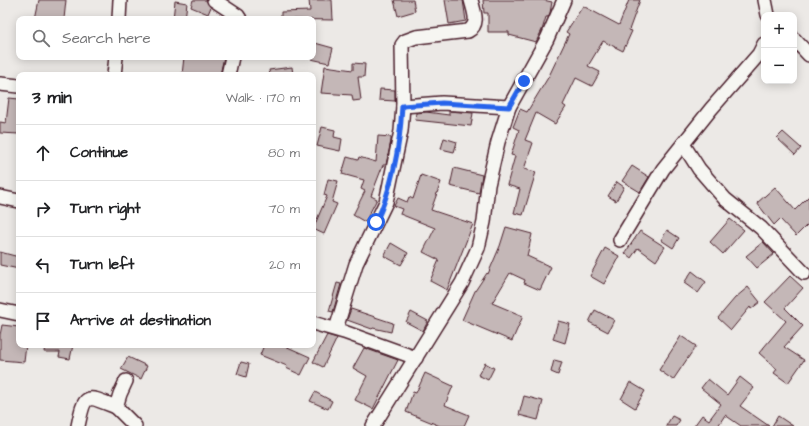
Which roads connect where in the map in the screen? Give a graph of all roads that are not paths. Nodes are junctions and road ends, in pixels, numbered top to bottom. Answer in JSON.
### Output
{"nodes":[{"id":1,"x":120,"y":0,"type":"edge"},
{"id":2,"x":214,"y":0,"type":"edge"},
{"id":3,"x":471,"y":0,"type":"edge"},
{"id":4,"x":564,"y":0,"type":"edge"},
{"id":5,"x":118,"y":16,"type":"edge"},
{"id":6,"x":238,"y":16,"type":"edge"},
{"id":7,"x":797,"y":42,"type":"edge"},
{"id":8,"x":762,"y":48,"type":"edge"},
{"id":9,"x":809,"y":55,"type":"edge"},
{"id":10,"x":116,"y":60,"type":"edge"},
{"id":11,"x":231,"y":60,"type":"edge"},
{"id":12,"x":114,"y":72,"type":"edge"},
{"id":13,"x":229,"y":72,"type":"edge"},
{"id":14,"x":0,"y":84,"type":"edge"},
{"id":15,"x":16,"y":86,"type":"edge"},
{"id":16,"x":402,"y":106,"type":"junction"},
{"id":17,"x":509,"y":107,"type":"junction"},
{"id":18,"x":683,"y":144,"type":"junction"},
{"id":19,"x":0,"y":197,"type":"edge"},
{"id":20,"x":16,"y":200,"type":"edge"},
{"id":21,"x":620,"y":240,"type":"dead end"},
{"id":22,"x":807,"y":274,"type":"edge"},
{"id":23,"x":0,"y":310,"type":"edge"},
{"id":24,"x":16,"y":313,"type":"edge"},
{"id":25,"x":316,"y":324,"type":"edge"},
{"id":26,"x":336,"y":329,"type":"junction"},
{"id":27,"x":416,"y":358,"type":"junction"},
{"id":28,"x":126,"y":381,"type":"dead end"},
{"id":29,"x":116,"y":407,"type":"junction"},
{"id":30,"x":78,"y":426,"type":"edge"},
{"id":31,"x":135,"y":426,"type":"edge"},
{"id":32,"x":374,"y":426,"type":"edge"}],
"edges":[{"from":1,"to":5,"type":"street"},
{"from":2,"to":6,"type":"street"},
{"from":3,"to":16,"type":"street"},
{"from":4,"to":17,"type":"street"},
{"from":7,"to":9,"type":"street"},
{"from":8,"to":18,"type":"street"},
{"from":10,"to":12,"type":"street"},
{"from":11,"to":13,"type":"street"},
{"from":14,"to":15,"type":"street"},
{"from":16,"to":17,"type":"street"},
{"from":16,"to":26,"type":"street"},
{"from":17,"to":27,"type":"street"},
{"from":18,"to":21,"type":"street"},
{"from":18,"to":22,"type":"street"},
{"from":19,"to":20,"type":"street"},
{"from":23,"to":24,"type":"street"},
{"from":25,"to":26,"type":"street"},
{"from":26,"to":27,"type":"street"},
{"from":27,"to":32,"type":"street"},
{"from":28,"to":29,"type":"street"},
{"from":29,"to":30,"type":"street"},
{"from":29,"to":31,"type":"street"}]}
